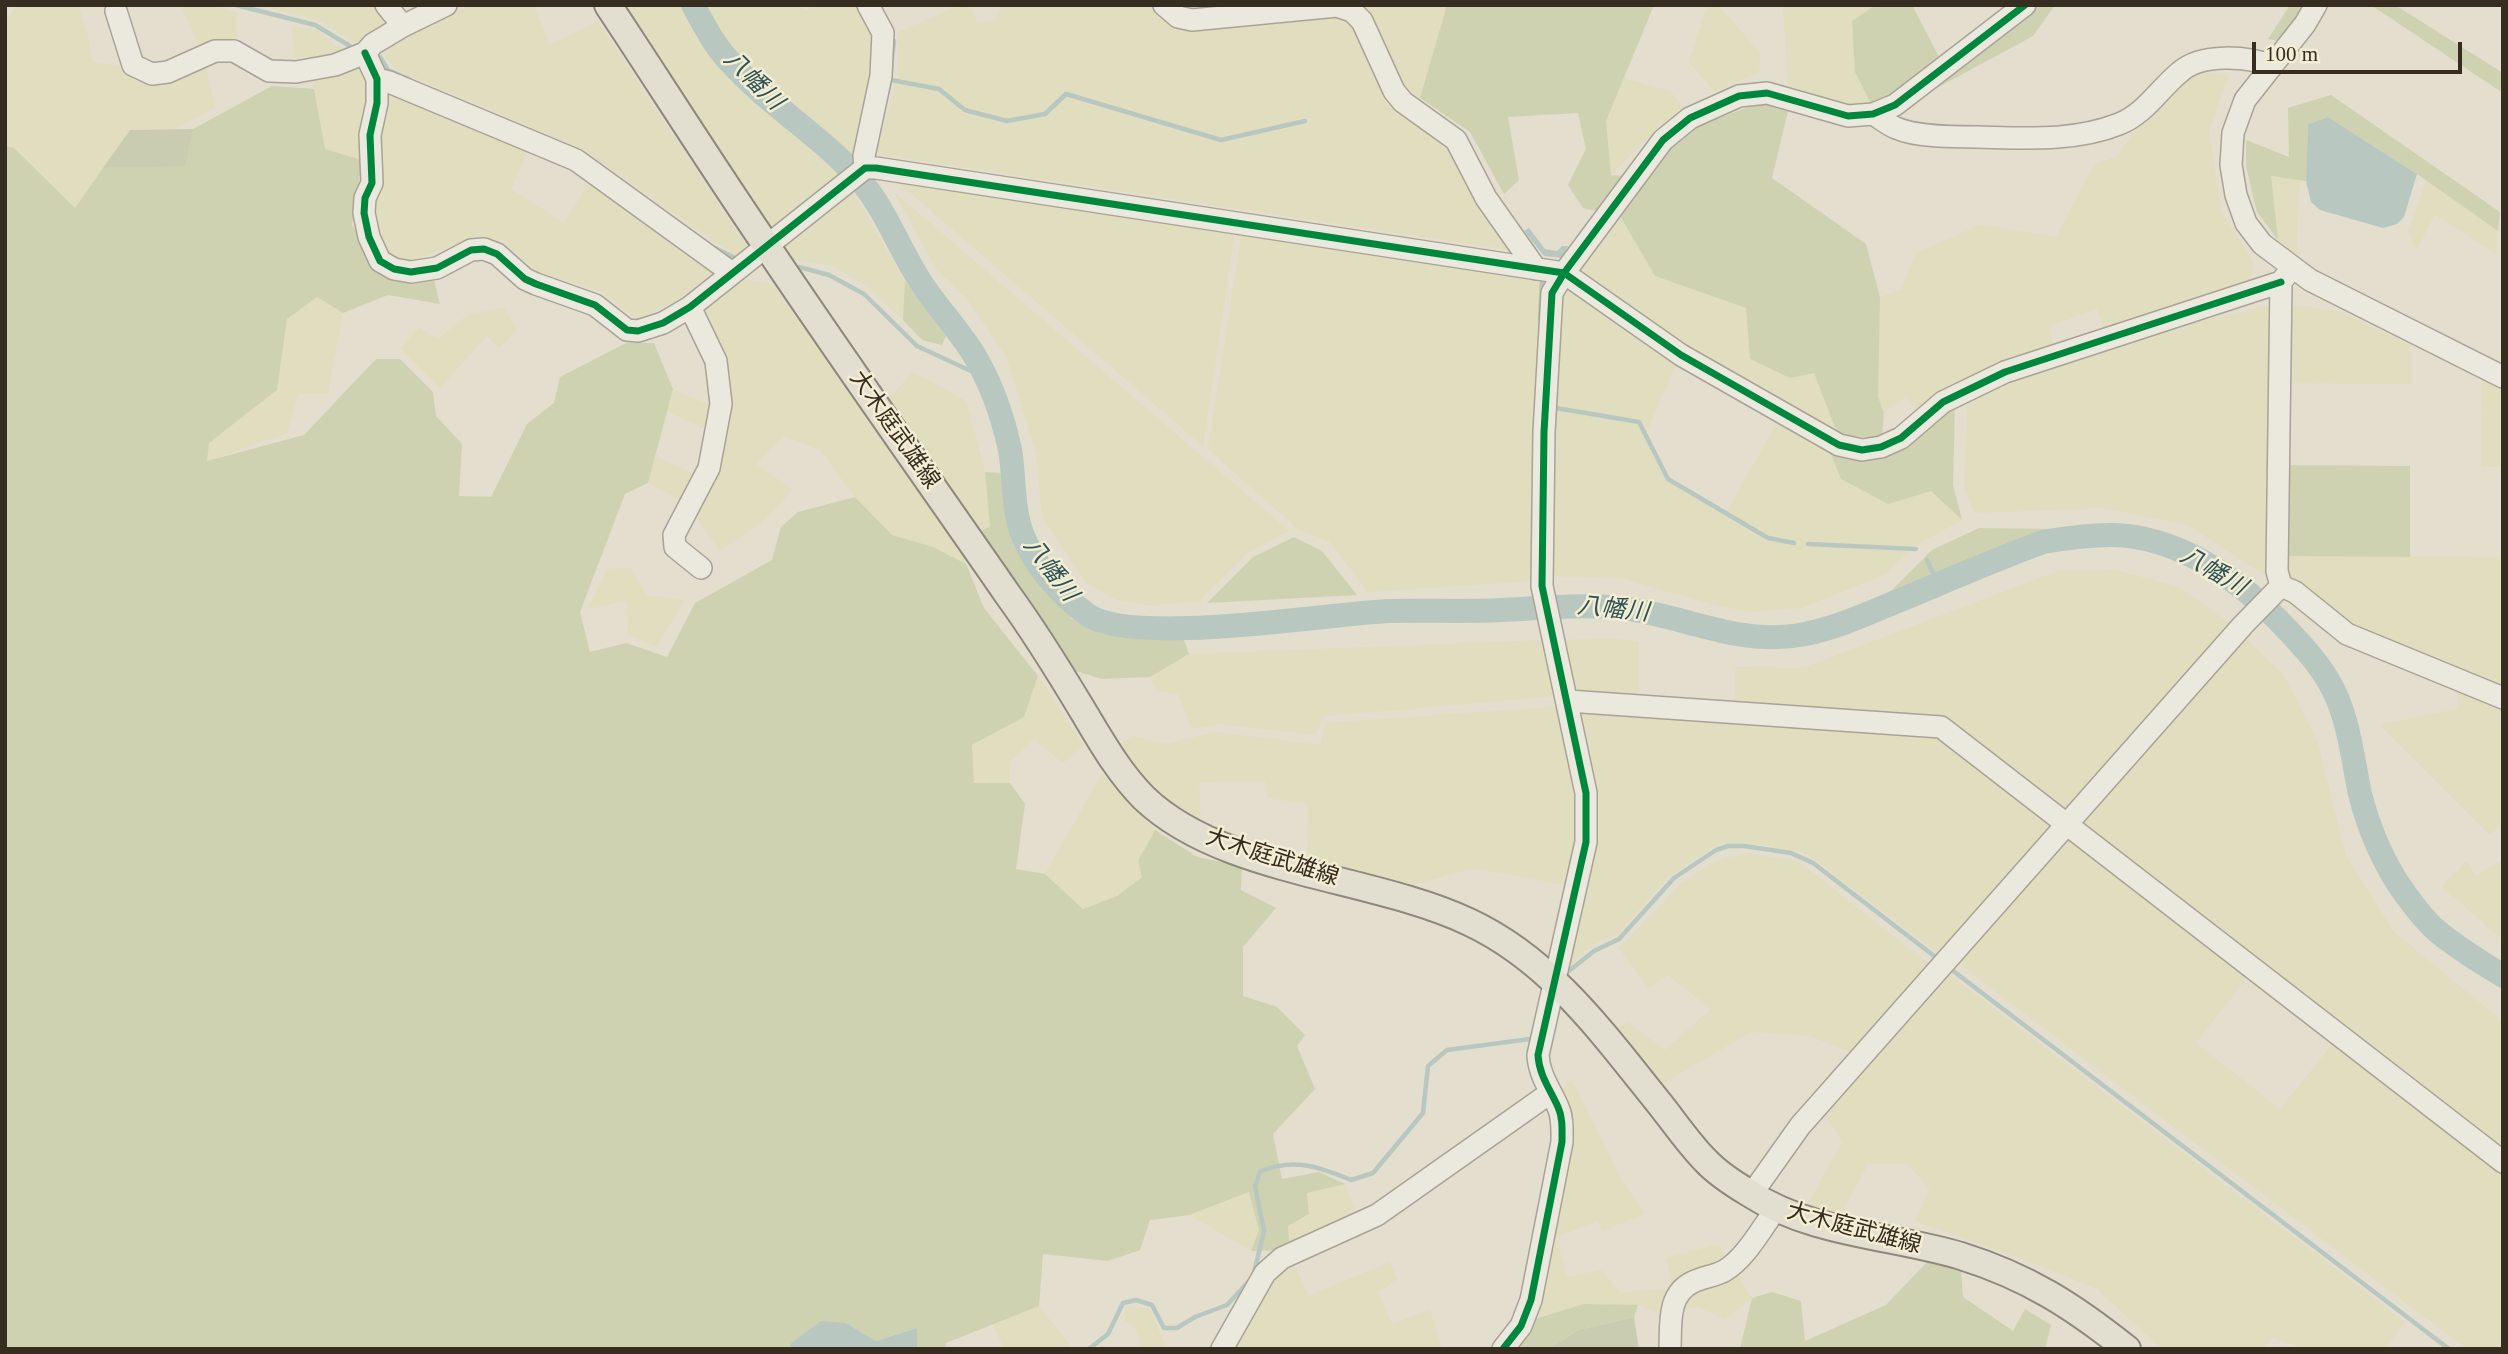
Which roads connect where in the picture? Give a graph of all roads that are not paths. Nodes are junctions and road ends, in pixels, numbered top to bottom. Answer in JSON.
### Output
{"nodes":[{"id":1,"x":386,"y":5,"type":"edge"},
{"id":2,"x":446,"y":5,"type":"edge"},
{"id":3,"x":608,"y":5,"type":"edge"},
{"id":4,"x":868,"y":5,"type":"edge"},
{"id":5,"x":1164,"y":5,"type":"edge"},
{"id":6,"x":2025,"y":5,"type":"edge"},
{"id":7,"x":2316,"y":5,"type":"edge"},
{"id":8,"x":116,"y":11,"type":"dead end"},
{"id":9,"x":402,"y":26,"type":"junction"},
{"id":10,"x":365,"y":53,"type":"junction"},
{"id":11,"x":2272,"y":66,"type":"junction"},
{"id":12,"x":377,"y":79,"type":"junction"},
{"id":13,"x":1873,"y":114,"type":"junction"},
{"id":14,"x":865,"y":168,"type":"junction"},
{"id":15,"x":766,"y":246,"type":"junction"},
{"id":16,"x":1536,"y":269,"type":"junction"},
{"id":17,"x":732,"y":273,"type":"junction"},
{"id":18,"x":1564,"y":273,"type":"junction"},
{"id":19,"x":2286,"y":275,"type":"junction"},
{"id":20,"x":690,"y":307,"type":"junction"},
{"id":21,"x":2503,"y":377,"type":"edge"},
{"id":22,"x":701,"y":568,"type":"dead end"},
{"id":23,"x":2278,"y":589,"type":"junction"},
{"id":24,"x":2503,"y":698,"type":"edge"},
{"id":25,"x":1568,"y":701,"type":"junction"},
{"id":26,"x":2067,"y":824,"type":"junction"},
{"id":27,"x":1554,"y":980,"type":"junction"},
{"id":28,"x":1550,"y":1093,"type":"junction"},
{"id":29,"x":2503,"y":1162,"type":"edge"},
{"id":30,"x":1751,"y":1195,"type":"junction"},
{"id":31,"x":1776,"y":1209,"type":"junction"},
{"id":32,"x":1222,"y":1349,"type":"edge"},
{"id":33,"x":1503,"y":1349,"type":"edge"},
{"id":34,"x":1670,"y":1349,"type":"edge"},
{"id":35,"x":2127,"y":1349,"type":"edge"}],
"edges":[{"from":1,"to":9,"type":"street"},
{"from":2,"to":9,"type":"street"},
{"from":3,"to":15,"type":"main road","name":"大木庭武雄線"},
{"from":4,"to":14,"type":"street"},
{"from":5,"to":16,"type":"street"},
{"from":6,"to":13,"type":"street"},
{"from":7,"to":11,"type":"street"},
{"from":8,"to":10,"type":"street"},
{"from":9,"to":10,"type":"street"},
{"from":10,"to":12,"type":"street"},
{"from":11,"to":13,"type":"street"},
{"from":11,"to":19,"type":"street"},
{"from":12,"to":17,"type":"street"},
{"from":12,"to":20,"type":"street"},
{"from":13,"to":18,"type":"street"},
{"from":14,"to":15,"type":"street"},
{"from":14,"to":16,"type":"street"},
{"from":15,"to":17,"type":"street"},
{"from":15,"to":27,"type":"main road","name":"大木庭武雄線"},
{"from":16,"to":18,"type":"street"},
{"from":17,"to":20,"type":"street"},
{"from":18,"to":19,"type":"street"},
{"from":18,"to":25,"type":"street"},
{"from":19,"to":21,"type":"street"},
{"from":19,"to":23,"type":"street"},
{"from":20,"to":22,"type":"street"},
{"from":23,"to":24,"type":"street"},
{"from":23,"to":26,"type":"street"},
{"from":25,"to":26,"type":"street"},
{"from":25,"to":27,"type":"street"},
{"from":26,"to":29,"type":"street"},
{"from":26,"to":30,"type":"street"},
{"from":27,"to":28,"type":"street"},
{"from":27,"to":30,"type":"main road","name":"大木庭武雄線"},
{"from":28,"to":32,"type":"street"},
{"from":28,"to":33,"type":"street"},
{"from":30,"to":31,"type":"main road","name":"大木庭武雄線"},
{"from":31,"to":34,"type":"street"},
{"from":31,"to":35,"type":"main road","name":"大木庭武雄線"}]}
